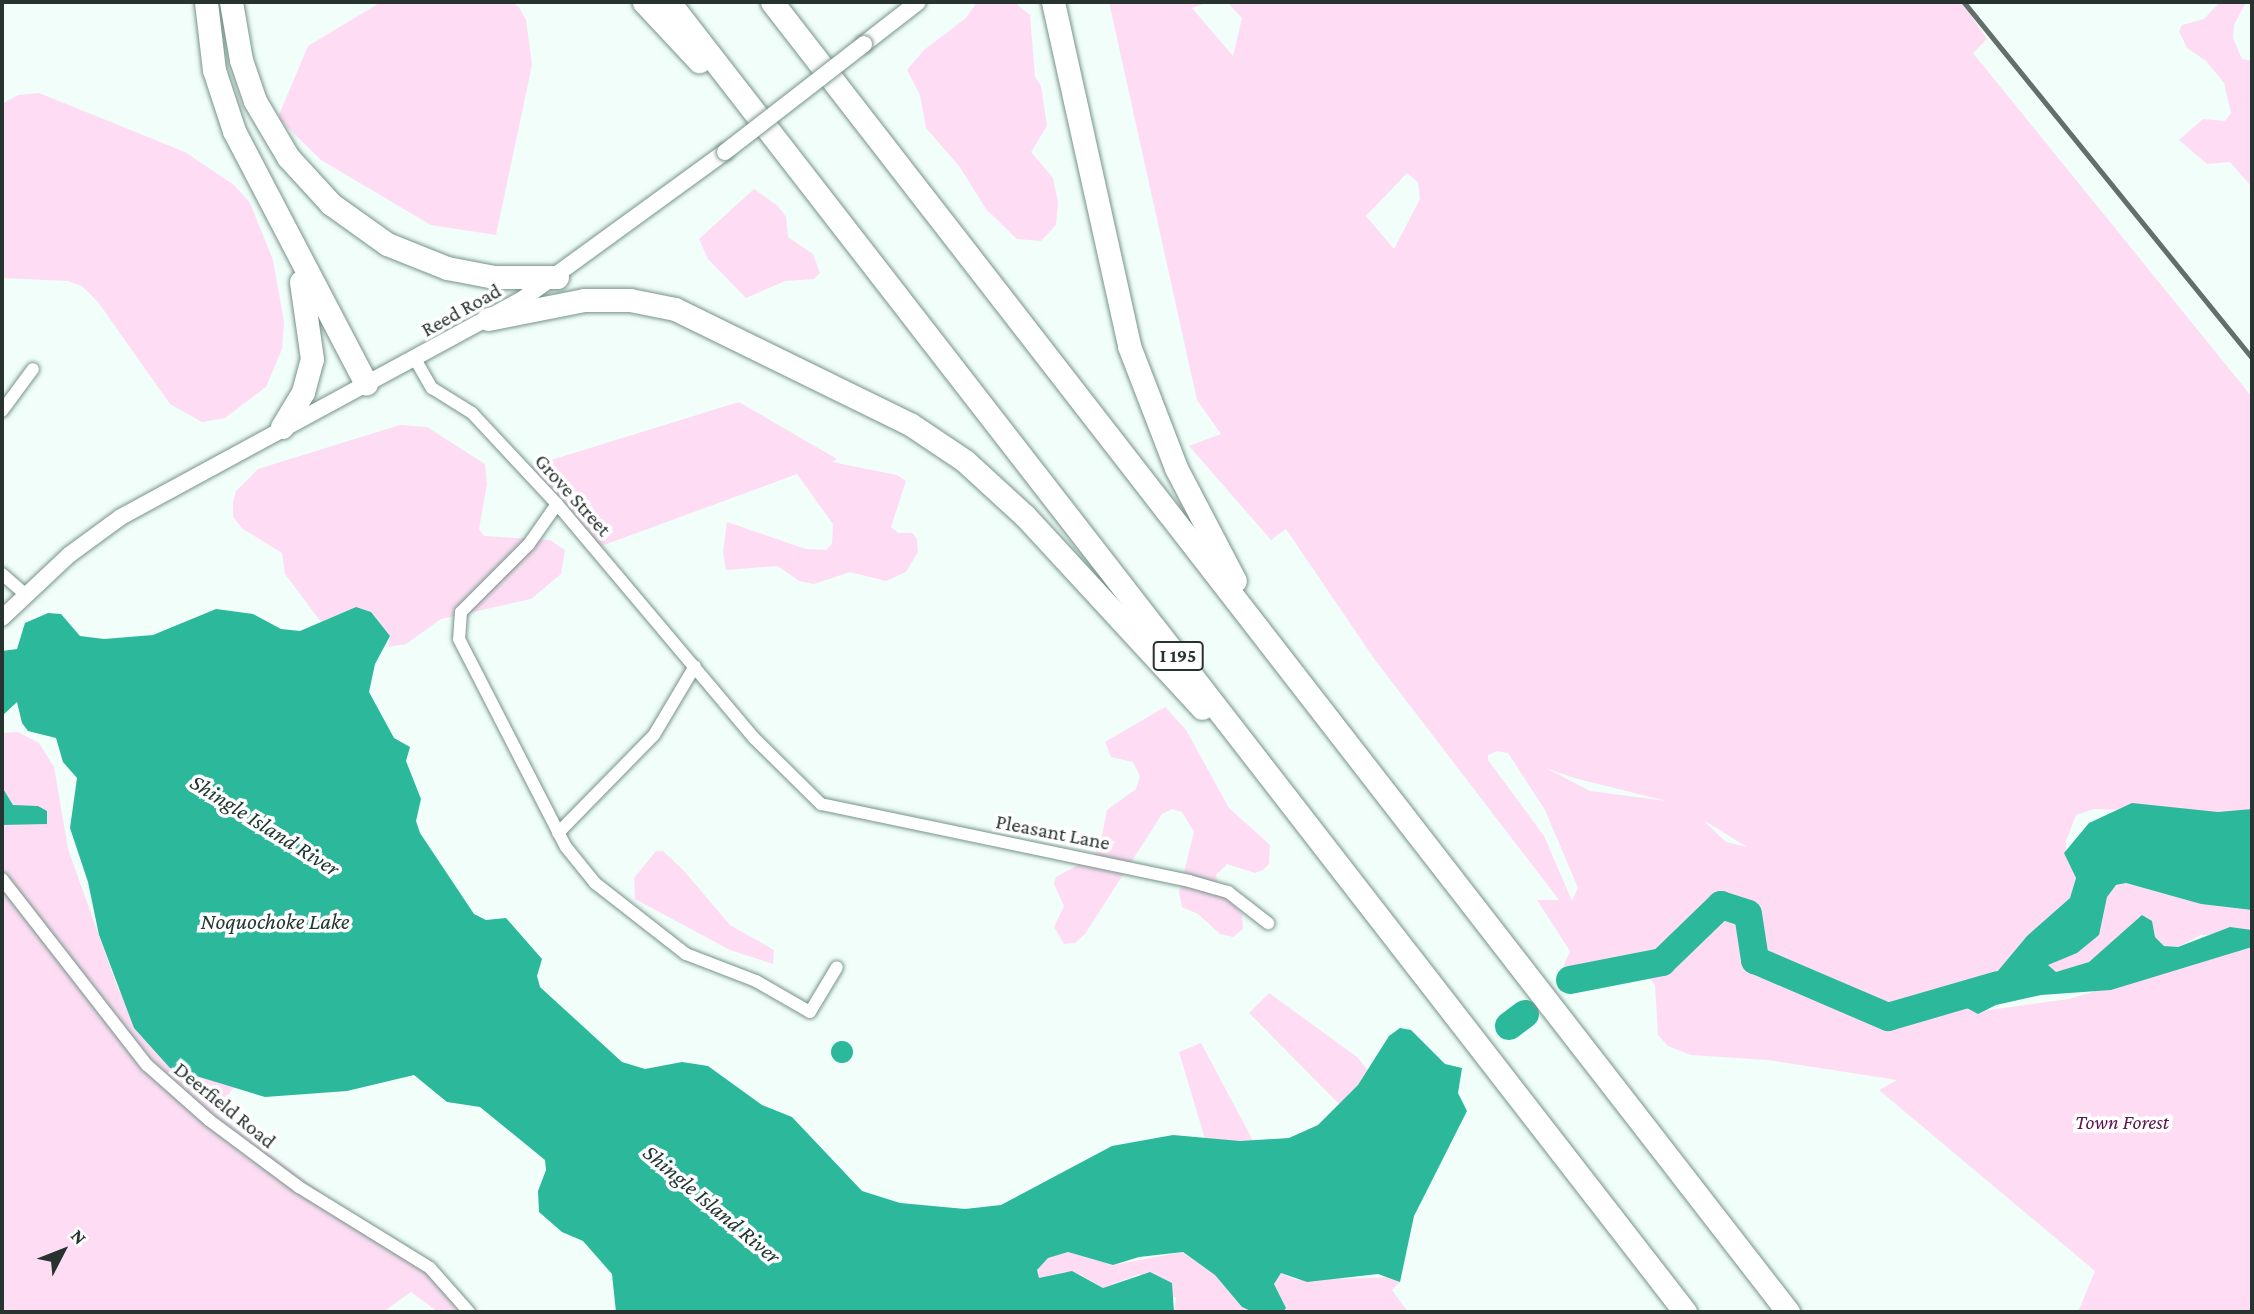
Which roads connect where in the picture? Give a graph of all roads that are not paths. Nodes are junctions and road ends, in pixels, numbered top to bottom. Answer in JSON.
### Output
{"nodes":[{"id":1,"x":206,"y":2,"type":"edge"},
{"id":2,"x":231,"y":2,"type":"edge"},
{"id":3,"x":645,"y":2,"type":"edge"},
{"id":4,"x":668,"y":2,"type":"edge"},
{"id":5,"x":773,"y":2,"type":"edge"},
{"id":6,"x":918,"y":2,"type":"edge"},
{"id":7,"x":1053,"y":2,"type":"edge"},
{"id":8,"x":776,"y":140,"type":"junction"},
{"id":9,"x":294,"y":252,"type":"junction"},
{"id":10,"x":557,"y":277,"type":"junction"},
{"id":11,"x":488,"y":320,"type":"junction"},
{"id":12,"x":415,"y":359,"type":"junction"},
{"id":13,"x":33,"y":369,"type":"dead end"},
{"id":14,"x":366,"y":384,"type":"junction"},
{"id":15,"x":2,"y":411,"type":"edge"},
{"id":16,"x":282,"y":428,"type":"junction"},
{"id":17,"x":557,"y":504,"type":"junction"},
{"id":18,"x":2,"y":574,"type":"edge"},
{"id":19,"x":26,"y":595,"type":"junction"},
{"id":20,"x":2,"y":618,"type":"edge"},
{"id":21,"x":1267,"y":639,"type":"junction"},
{"id":22,"x":695,"y":666,"type":"junction"},
{"id":23,"x":1275,"y":781,"type":"junction"},
{"id":24,"x":821,"y":804,"type":"joint"},
{"id":25,"x":558,"y":832,"type":"junction"},
{"id":26,"x":2,"y":879,"type":"edge"},
{"id":27,"x":1268,"y":923,"type":"dead end"},
{"id":28,"x":837,"y":967,"type":"dead end"},
{"id":29,"x":469,"y":1312,"type":"edge"},
{"id":30,"x":1685,"y":1312,"type":"edge"},
{"id":31,"x":1788,"y":1312,"type":"edge"}],
"edges":[{"from":1,"to":9,"type":"highway"},
{"from":2,"to":10,"type":"highway"},
{"from":3,"to":8,"type":"highway"},
{"from":4,"to":8,"type":"highway","number":"I 195"},
{"from":5,"to":21,"type":"highway"},
{"from":6,"to":10,"type":"street","name":"Reed Road","bridge":true},
{"from":7,"to":21,"type":"highway"},
{"from":8,"to":23,"type":"highway","number":"I 195"},
{"from":9,"to":14,"type":"highway"},
{"from":9,"to":16,"type":"highway"},
{"from":10,"to":11,"type":"street","name":"Reed Road"},
{"from":11,"to":12,"type":"street","name":"Reed Road"},
{"from":11,"to":23,"type":"highway"},
{"from":12,"to":14,"type":"street","name":"Reed Road"},
{"from":12,"to":17,"type":"street","name":"Grove Street"},
{"from":13,"to":15,"type":"street"},
{"from":14,"to":16,"type":"street","name":"Reed Road"},
{"from":16,"to":19,"type":"street","name":"Reed Road"},
{"from":17,"to":22,"type":"street","name":"Grove Street"},
{"from":17,"to":25,"type":"street"},
{"from":18,"to":19,"type":"street"},
{"from":19,"to":20,"type":"street","name":"Reed Road"},
{"from":21,"to":31,"type":"highway"},
{"from":22,"to":24,"type":"street","name":"Grove Street"},
{"from":22,"to":25,"type":"street"},
{"from":23,"to":30,"type":"highway","number":"I 195"},
{"from":24,"to":27,"type":"street","name":"Pleasant Lane"},
{"from":25,"to":28,"type":"street"},
{"from":26,"to":29,"type":"street","name":"Deerfield Road"}]}
